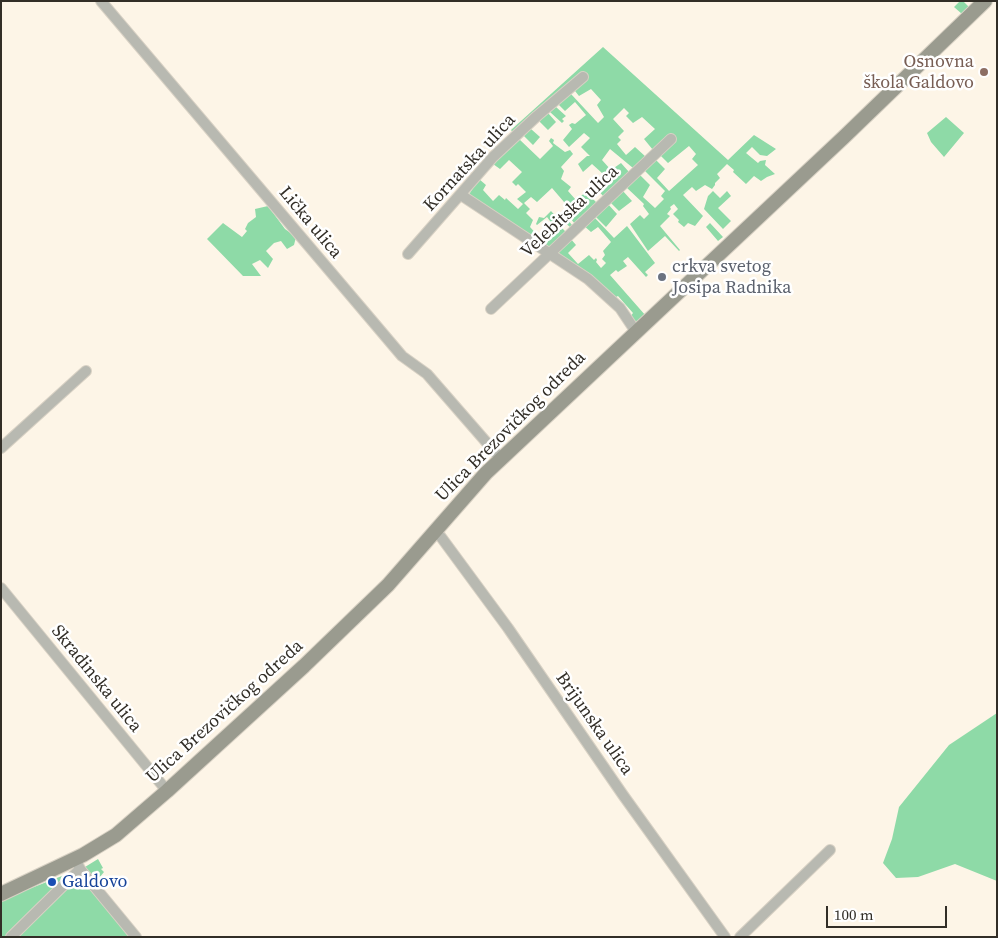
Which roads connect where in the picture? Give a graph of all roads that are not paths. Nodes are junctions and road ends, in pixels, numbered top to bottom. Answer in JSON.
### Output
{"nodes":[{"id":1,"x":101,"y":1,"type":"edge"},
{"id":2,"x":985,"y":1,"type":"edge"},
{"id":3,"x":583,"y":77,"type":"dead end"},
{"id":4,"x":671,"y":139,"type":"dead end"},
{"id":5,"x":461,"y":196,"type":"junction"},
{"id":6,"x":408,"y":254,"type":"dead end"},
{"id":7,"x":549,"y":254,"type":"junction"},
{"id":8,"x":491,"y":309,"type":"dead end"},
{"id":9,"x":636,"y":332,"type":"junction"},
{"id":10,"x":86,"y":371,"type":"dead end"},
{"id":11,"x":1,"y":448,"type":"edge"},
{"id":12,"x":501,"y":459,"type":"junction"},
{"id":13,"x":434,"y":532,"type":"junction"},
{"id":14,"x":1,"y":588,"type":"edge"},
{"id":15,"x":167,"y":791,"type":"junction"},
{"id":16,"x":830,"y":850,"type":"dead end"},
{"id":17,"x":75,"y":863,"type":"junction"},
{"id":18,"x":7,"y":891,"type":"edge"},
{"id":19,"x":11,"y":937,"type":"edge"},
{"id":20,"x":136,"y":937,"type":"edge"},
{"id":21,"x":726,"y":937,"type":"edge"},
{"id":22,"x":740,"y":937,"type":"edge"}],
"edges":[{"from":1,"to":12,"type":"street","name":"Lička ulica"},
{"from":2,"to":9,"type":"main road","name":"Ulica Brezovičkog odreda"},
{"from":3,"to":5,"type":"street","name":"Kornatska ulica"},
{"from":4,"to":7,"type":"street","name":"Velebitska ulica"},
{"from":5,"to":6,"type":"street","name":"Kornatska ulica"},
{"from":5,"to":7,"type":"street"},
{"from":7,"to":8,"type":"street","name":"Velebitska ulica"},
{"from":7,"to":9,"type":"street"},
{"from":9,"to":12,"type":"main road","name":"Ulica Brezovičkog odreda"},
{"from":10,"to":11,"type":"street"},
{"from":12,"to":13,"type":"main road","name":"Ulica Brezovičkog odreda"},
{"from":13,"to":15,"type":"main road","name":"Ulica Brezovičkog odreda"},
{"from":13,"to":21,"type":"street","name":"Brijunska ulica"},
{"from":14,"to":15,"type":"street","name":"Skradinska ulica"},
{"from":15,"to":17,"type":"main road","name":"Ulica Brezovičkog odreda"},
{"from":16,"to":22,"type":"street"},
{"from":17,"to":18,"type":"main road","name":"Ulica Brezovičkog odreda"},
{"from":17,"to":19,"type":"street"},
{"from":17,"to":20,"type":"street"}]}
